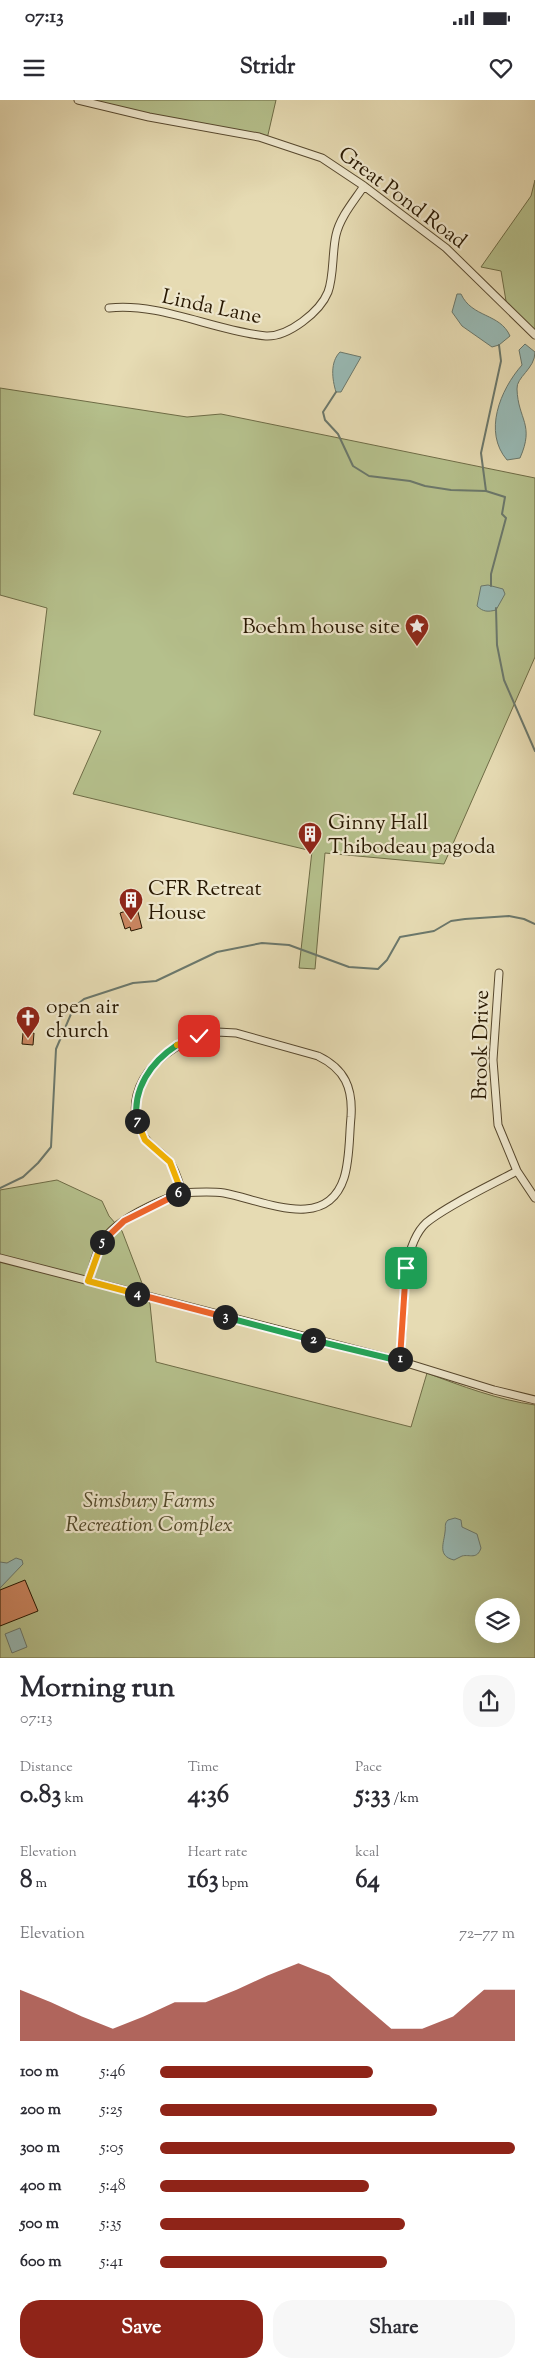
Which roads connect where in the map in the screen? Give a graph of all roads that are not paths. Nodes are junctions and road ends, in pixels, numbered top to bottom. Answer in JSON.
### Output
{"nodes":[{"id":1,"x":78,"y":100,"type":"edge"},
{"id":2,"x":364,"y":186,"type":"junction"},
{"id":3,"x":109,"y":308,"type":"dead end"},
{"id":4,"x":535,"y":335,"type":"edge"},
{"id":5,"x":499,"y":973,"type":"dead end"},
{"id":6,"x":517,"y":1172,"type":"junction"},
{"id":7,"x":182,"y":1193,"type":"junction"},
{"id":8,"x":535,"y":1198,"type":"edge"},
{"id":9,"x":0,"y":1258,"type":"edge"},
{"id":10,"x":88,"y":1281,"type":"junction"},
{"id":11,"x":400,"y":1361,"type":"junction"},
{"id":12,"x":535,"y":1400,"type":"edge"}],
"edges":[{"from":1,"to":2,"type":"street","name":"Great Pond Road"},
{"from":2,"to":3,"type":"street","name":"Linda Lane"},
{"from":2,"to":4,"type":"street","name":"Great Pond Road"},
{"from":5,"to":6,"type":"street","name":"Brook Drive"},
{"from":6,"to":8,"type":"street","name":"Brook Drive"},
{"from":6,"to":11,"type":"street"},
{"from":7,"to":7,"type":"street"},
{"from":7,"to":10,"type":"street"},
{"from":9,"to":10,"type":"street"},
{"from":10,"to":11,"type":"street"},
{"from":11,"to":12,"type":"street"}]}
